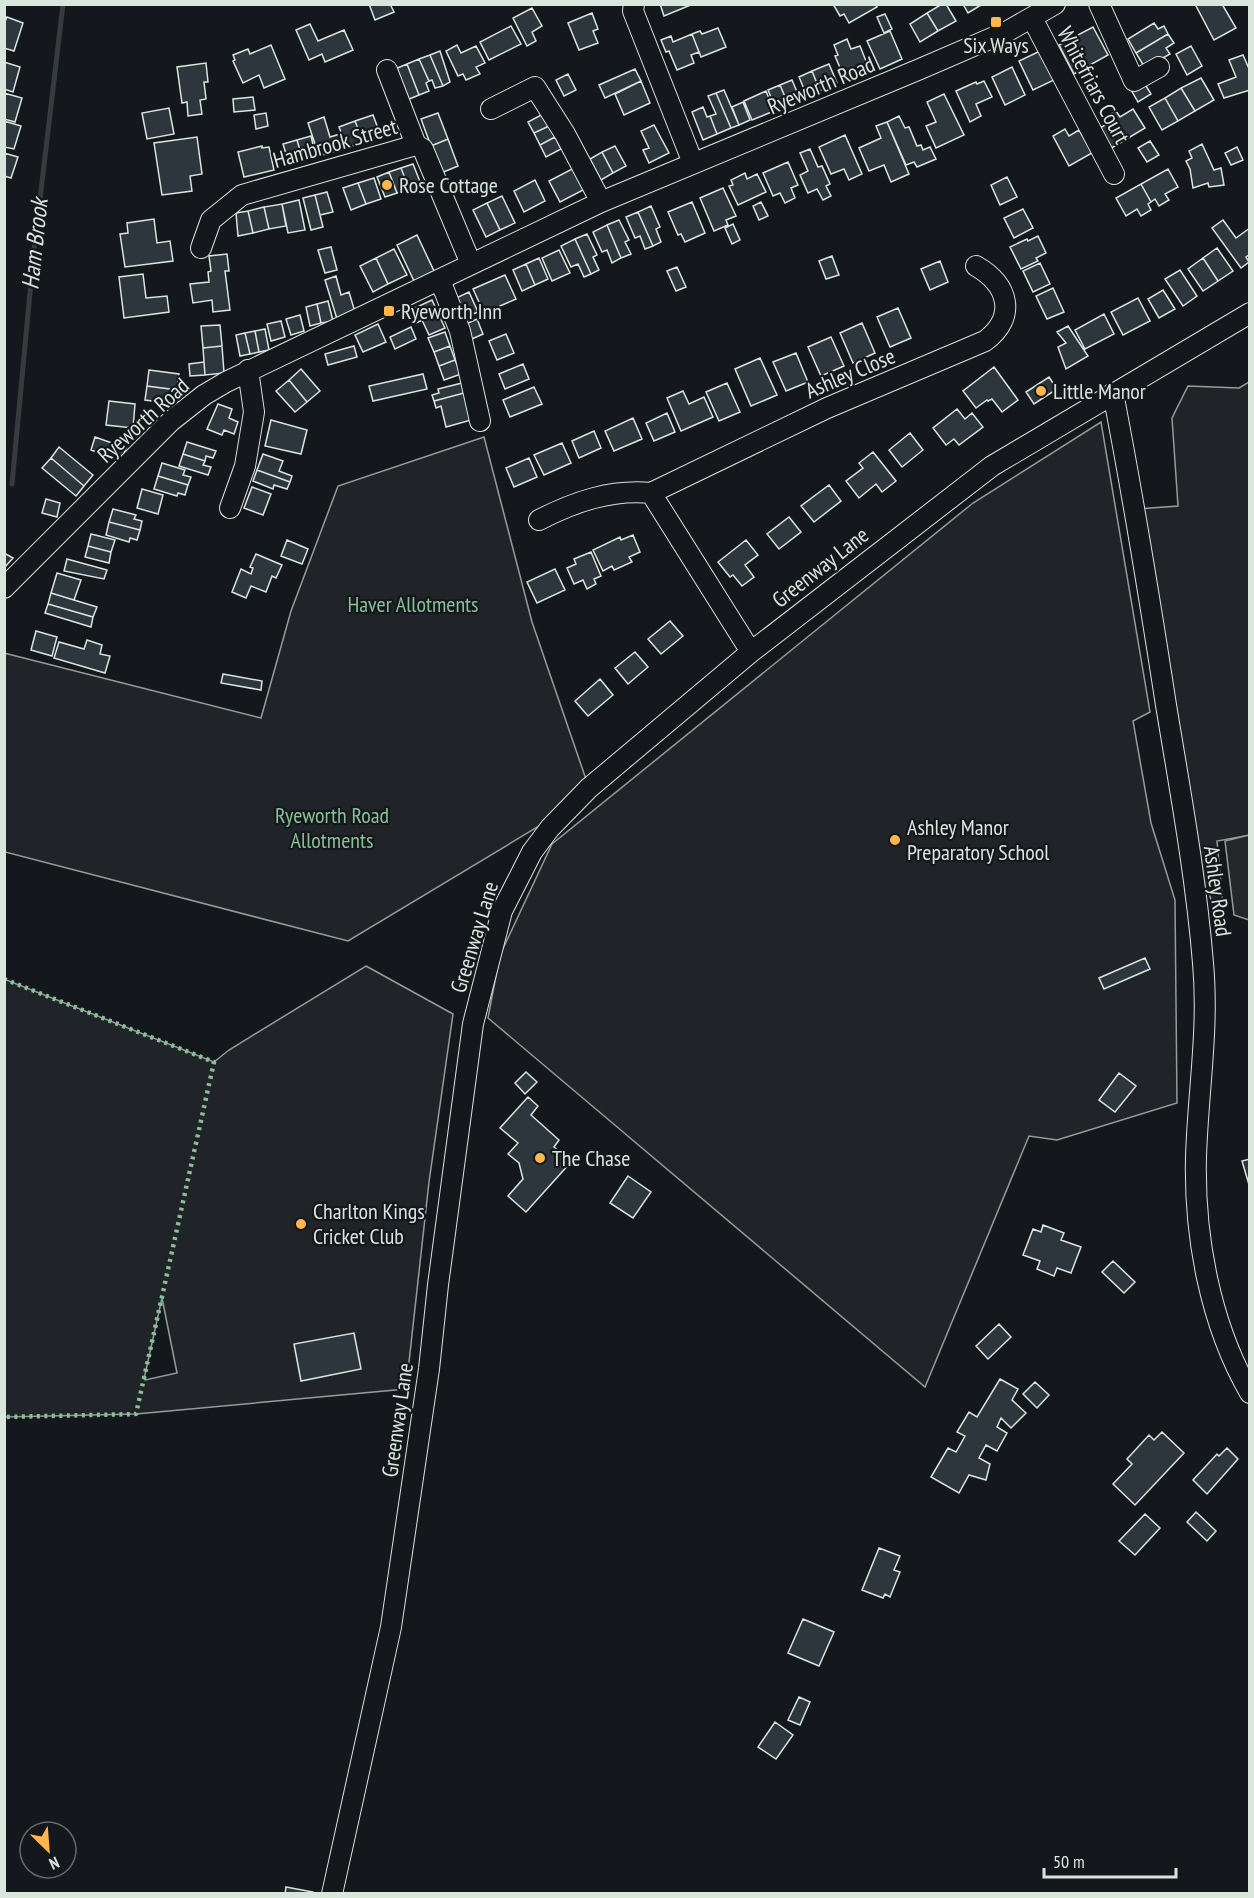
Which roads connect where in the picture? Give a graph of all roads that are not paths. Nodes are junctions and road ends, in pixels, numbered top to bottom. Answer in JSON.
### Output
{"nodes":[{"id":1,"x":634,"y":4,"type":"edge"},
{"id":2,"x":1055,"y":4,"type":"edge"},
{"id":3,"x":1099,"y":4,"type":"edge"},
{"id":4,"x":1032,"y":18,"type":"junction"},
{"id":5,"x":1159,"y":67,"type":"dead end"},
{"id":6,"x":387,"y":70,"type":"dead end"},
{"id":7,"x":491,"y":109,"type":"dead end"},
{"id":8,"x":416,"y":145,"type":"junction"},
{"id":9,"x":693,"y":163,"type":"junction"},
{"id":10,"x":1114,"y":174,"type":"dead end"},
{"id":11,"x":601,"y":202,"type":"junction"},
{"id":12,"x":201,"y":248,"type":"dead end"},
{"id":13,"x":471,"y":264,"type":"junction"},
{"id":14,"x":976,"y":266,"type":"dead end"},
{"id":15,"x":440,"y":280,"type":"junction"},
{"id":16,"x":1250,"y":313,"type":"edge"},
{"id":17,"x":248,"y":370,"type":"junction"},
{"id":18,"x":1113,"y":393,"type":"junction"},
{"id":19,"x":480,"y":421,"type":"dead end"},
{"id":20,"x":651,"y":493,"type":"junction"},
{"id":21,"x":230,"y":508,"type":"dead end"},
{"id":22,"x":539,"y":520,"type":"dead end"},
{"id":23,"x":4,"y":588,"type":"edge"},
{"id":24,"x":751,"y":652,"type":"junction"},
{"id":25,"x":1250,"y":1393,"type":"edge"},
{"id":26,"x":332,"y":1893,"type":"edge"}],
"edges":[{"from":1,"to":9,"type":"street"},
{"from":2,"to":4,"type":"street","name":"Ryeworth Road"},
{"from":3,"to":5,"type":"street"},
{"from":4,"to":9,"type":"street","name":"Ryeworth Road"},
{"from":4,"to":10,"type":"street","name":"Whitefriars Court"},
{"from":6,"to":8,"type":"street"},
{"from":7,"to":11,"type":"street"},
{"from":8,"to":12,"type":"street","name":"Hambrook Street"},
{"from":8,"to":13,"type":"street","name":"Hambrook Street"},
{"from":9,"to":11,"type":"street","name":"Ryeworth Road"},
{"from":11,"to":13,"type":"street","name":"Ryeworth Road"},
{"from":13,"to":15,"type":"street","name":"Ryeworth Road"},
{"from":14,"to":20,"type":"street","name":"Ashley Close"},
{"from":15,"to":17,"type":"street","name":"Ryeworth Road"},
{"from":15,"to":19,"type":"street"},
{"from":16,"to":18,"type":"street","name":"Greenway Lane"},
{"from":17,"to":21,"type":"street"},
{"from":17,"to":23,"type":"street","name":"Ryeworth Road"},
{"from":18,"to":24,"type":"street","name":"Greenway Lane"},
{"from":18,"to":25,"type":"street","name":"Ashley Road"},
{"from":20,"to":22,"type":"street","name":"Ashley Close"},
{"from":20,"to":24,"type":"street"},
{"from":24,"to":26,"type":"street","name":"Greenway Lane"}]}
